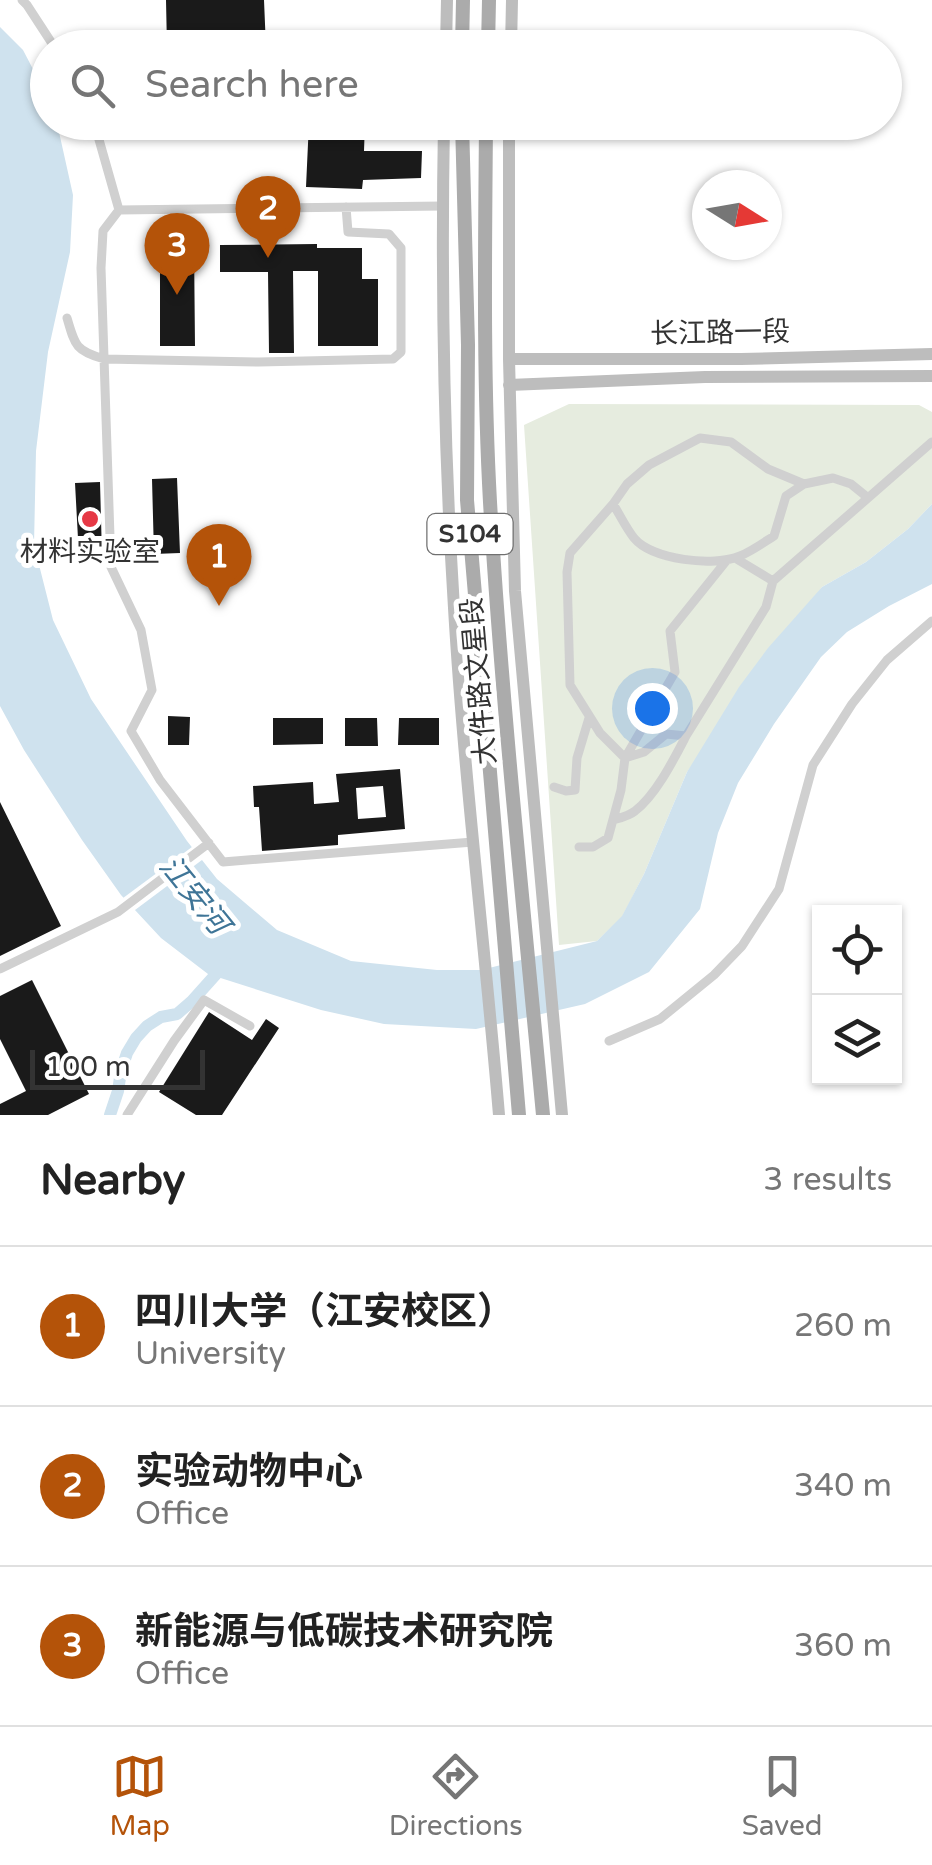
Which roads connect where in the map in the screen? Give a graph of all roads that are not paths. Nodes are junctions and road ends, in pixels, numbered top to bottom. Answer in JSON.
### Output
{"nodes":[{"id":1,"x":22,"y":0,"type":"edge"},
{"id":2,"x":447,"y":0,"type":"edge"},
{"id":3,"x":463,"y":0,"type":"edge"},
{"id":4,"x":490,"y":0,"type":"edge"},
{"id":5,"x":512,"y":0,"type":"edge"},
{"id":6,"x":44,"y":30,"type":"edge"},
{"id":7,"x":446,"y":30,"type":"edge"},
{"id":8,"x":462,"y":30,"type":"edge"},
{"id":9,"x":489,"y":30,"type":"edge"},
{"id":10,"x":511,"y":30,"type":"edge"},
{"id":11,"x":99,"y":140,"type":"edge"},
{"id":12,"x":444,"y":140,"type":"edge"},
{"id":13,"x":462,"y":140,"type":"edge"},
{"id":14,"x":486,"y":140,"type":"edge"},
{"id":15,"x":508,"y":140,"type":"edge"},
{"id":16,"x":442,"y":206,"type":"junction"},
{"id":17,"x":346,"y":208,"type":"junction"},
{"id":18,"x":119,"y":210,"type":"junction"},
{"id":19,"x":67,"y":318,"type":"dead end"},
{"id":20,"x":932,"y":354,"type":"edge"},
{"id":21,"x":104,"y":359,"type":"junction"},
{"id":22,"x":509,"y":360,"type":"junction"},
{"id":23,"x":932,"y":376,"type":"edge"},
{"id":24,"x":509,"y":385,"type":"junction"},
{"id":25,"x":932,"y":442,"type":"edge"},
{"id":26,"x":804,"y":484,"type":"junction"},
{"id":27,"x":868,"y":497,"type":"junction"},
{"id":28,"x":612,"y":504,"type":"junction"},
{"id":29,"x":731,"y":559,"type":"junction"},
{"id":30,"x":773,"y":581,"type":"junction"},
{"id":31,"x":932,"y":621,"type":"edge"},
{"id":32,"x":589,"y":718,"type":"junction"},
{"id":33,"x":686,"y":736,"type":"junction"},
{"id":34,"x":625,"y":758,"type":"junction"},
{"id":35,"x":554,"y":788,"type":"dead end"},
{"id":36,"x":613,"y":820,"type":"junction"},
{"id":37,"x":473,"y":842,"type":"junction"},
{"id":38,"x":208,"y":843,"type":"junction"},
{"id":39,"x":579,"y":847,"type":"dead end"},
{"id":40,"x":0,"y":970,"type":"edge"},
{"id":41,"x":250,"y":1026,"type":"dead end"},
{"id":42,"x":609,"y":1041,"type":"dead end"},
{"id":43,"x":128,"y":1115,"type":"edge"},
{"id":44,"x":500,"y":1115,"type":"edge"},
{"id":45,"x":520,"y":1115,"type":"edge"},
{"id":46,"x":543,"y":1115,"type":"edge"},
{"id":47,"x":562,"y":1115,"type":"edge"}],
"edges":[{"from":1,"to":6,"type":"street"},
{"from":2,"to":7,"type":"street"},
{"from":3,"to":8,"type":"main road"},
{"from":4,"to":9,"type":"main road"},
{"from":5,"to":10,"type":"street"},
{"from":11,"to":18,"type":"street"},
{"from":12,"to":16,"type":"street"},
{"from":13,"to":45,"type":"main road","name":"大件路文星段","number":"S104"},
{"from":14,"to":46,"type":"main road","name":"大件路文星段","number":"S104"},
{"from":15,"to":22,"type":"street"},
{"from":16,"to":17,"type":"street"},
{"from":16,"to":37,"type":"street"},
{"from":17,"to":18,"type":"street"},
{"from":17,"to":21,"type":"street"},
{"from":18,"to":21,"type":"street"},
{"from":19,"to":21,"type":"street"},
{"from":20,"to":22,"type":"street","name":"长江路一段"},
{"from":21,"to":38,"type":"street"},
{"from":22,"to":24,"type":"street"},
{"from":23,"to":24,"type":"street","name":"长江路一段"},
{"from":24,"to":47,"type":"street"},
{"from":25,"to":27,"type":"street"},
{"from":26,"to":27,"type":"street"},
{"from":26,"to":28,"type":"street"},
{"from":26,"to":29,"type":"street"},
{"from":27,"to":30,"type":"street"},
{"from":28,"to":29,"type":"street"},
{"from":28,"to":32,"type":"street"},
{"from":29,"to":30,"type":"street"},
{"from":29,"to":34,"type":"street"},
{"from":30,"to":33,"type":"street"},
{"from":31,"to":42,"type":"street"},
{"from":32,"to":34,"type":"street"},
{"from":32,"to":35,"type":"street"},
{"from":33,"to":34,"type":"street"},
{"from":33,"to":36,"type":"street"},
{"from":34,"to":36,"type":"street"},
{"from":36,"to":39,"type":"street"},
{"from":37,"to":38,"type":"street"},
{"from":37,"to":44,"type":"street"},
{"from":38,"to":40,"type":"street"},
{"from":41,"to":43,"type":"street"}]}
